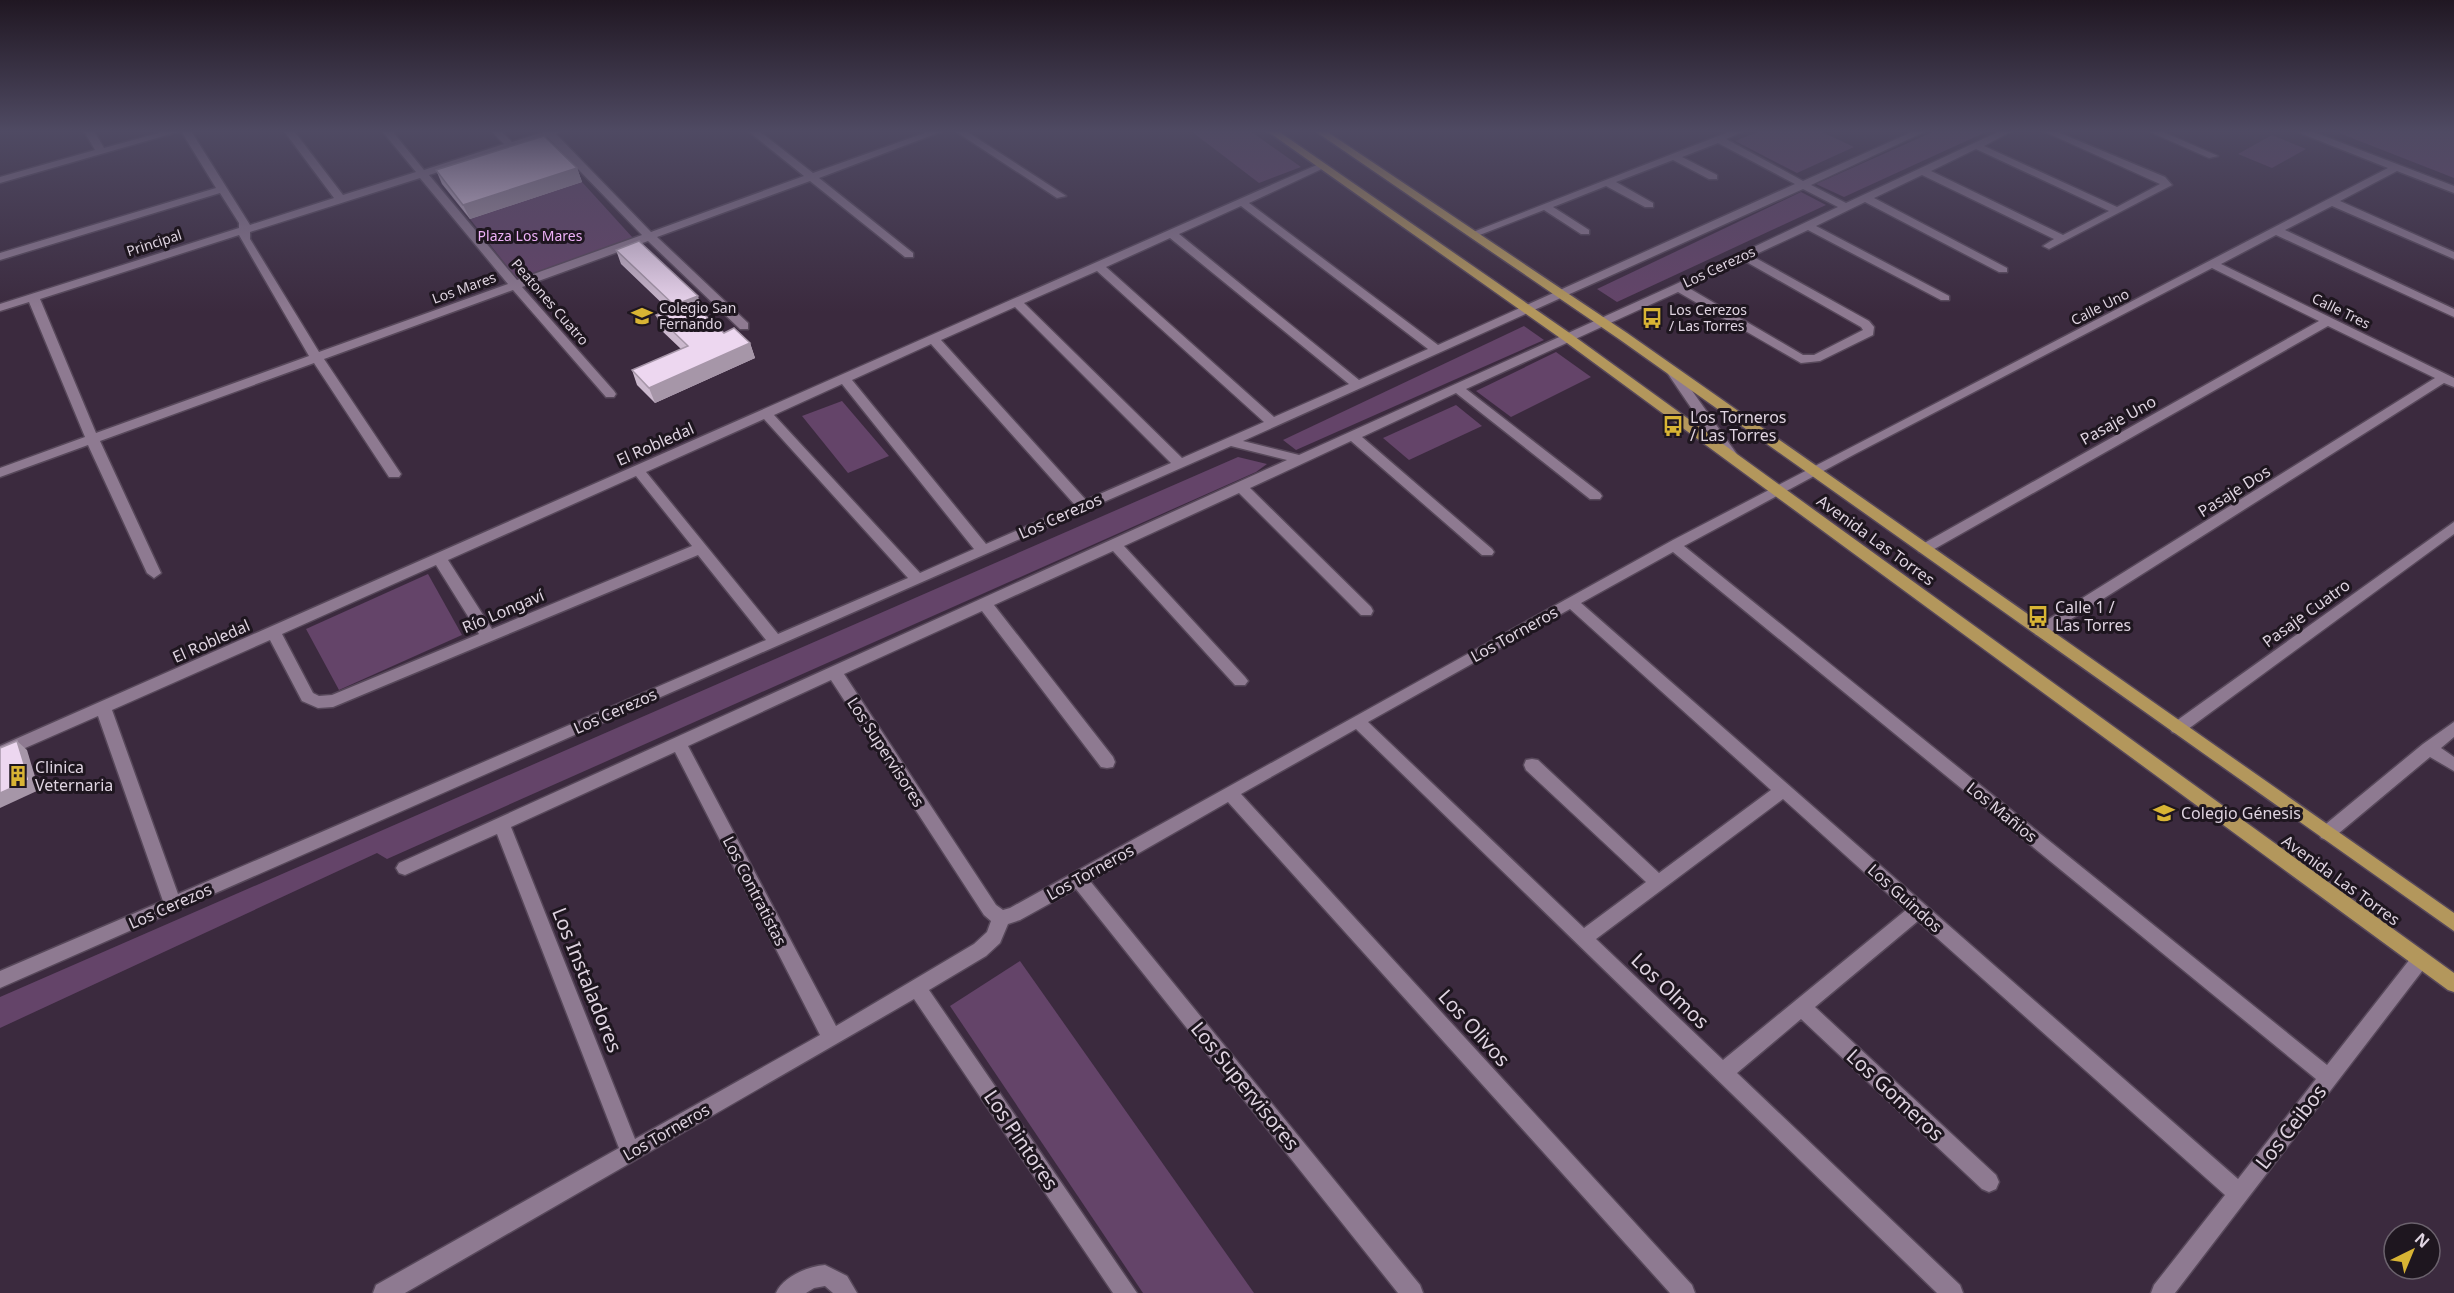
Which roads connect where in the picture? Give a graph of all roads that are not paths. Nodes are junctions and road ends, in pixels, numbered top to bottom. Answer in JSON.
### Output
{"nodes":[{"id":1,"x":215,"y":191,"type":"edge"},
{"id":2,"x":224,"y":191,"type":"edge"},
{"id":3,"x":334,"y":191,"type":"edge"},
{"id":4,"x":365,"y":191,"type":"edge"},
{"id":5,"x":436,"y":191,"type":"edge"},
{"id":6,"x":608,"y":191,"type":"edge"},
{"id":7,"x":770,"y":191,"type":"edge"},
{"id":8,"x":827,"y":191,"type":"edge"},
{"id":9,"x":1054,"y":191,"type":"edge"},
{"id":10,"x":1266,"y":191,"type":"edge"},
{"id":11,"x":1359,"y":191,"type":"edge"},
{"id":12,"x":1410,"y":191,"type":"edge"},
{"id":13,"x":1582,"y":191,"type":"edge"},
{"id":14,"x":1624,"y":191,"type":"edge"},
{"id":15,"x":1789,"y":191,"type":"edge"},
{"id":16,"x":1815,"y":191,"type":"edge"},
{"id":17,"x":1879,"y":191,"type":"edge"},
{"id":18,"x":1964,"y":191,"type":"edge"},
{"id":19,"x":2075,"y":191,"type":"edge"},
{"id":20,"x":2157,"y":191,"type":"edge"},
{"id":21,"x":2352,"y":191,"type":"edge"},
{"id":22,"x":1061,"y":196,"type":"dead end"},
{"id":23,"x":1865,"y":198,"type":"junction"},
{"id":24,"x":340,"y":199,"type":"junction"},
{"id":25,"x":1242,"y":202,"type":"junction"},
{"id":26,"x":2332,"y":202,"type":"junction"},
{"id":27,"x":1649,"y":205,"type":"dead end"},
{"id":28,"x":1544,"y":206,"type":"junction"},
{"id":29,"x":1845,"y":207,"type":"junction"},
{"id":30,"x":2118,"y":211,"type":"junction"},
{"id":31,"x":1807,"y":225,"type":"junction"},
{"id":32,"x":244,"y":230,"type":"junction"},
{"id":33,"x":2277,"y":231,"type":"junction"},
{"id":34,"x":1585,"y":232,"type":"dead end"},
{"id":35,"x":1171,"y":233,"type":"junction"},
{"id":36,"x":1473,"y":234,"type":"junction"},
{"id":37,"x":649,"y":236,"type":"junction"},
{"id":38,"x":2063,"y":239,"type":"junction"},
{"id":39,"x":2049,"y":246,"type":"dead end"},
{"id":40,"x":909,"y":255,"type":"dead end"},
{"id":41,"x":1743,"y":256,"type":"junction"},
{"id":42,"x":2454,"y":256,"type":"edge"},
{"id":43,"x":0,"y":257,"type":"edge"},
{"id":44,"x":2214,"y":265,"type":"junction"},
{"id":45,"x":1098,"y":266,"type":"junction"},
{"id":46,"x":2003,"y":270,"type":"dead end"},
{"id":47,"x":515,"y":285,"type":"junction"},
{"id":48,"x":1678,"y":287,"type":"junction"},
{"id":49,"x":1563,"y":294,"type":"junction"},
{"id":50,"x":33,"y":297,"type":"junction"},
{"id":51,"x":1945,"y":298,"type":"dead end"},
{"id":52,"x":1016,"y":302,"type":"junction"},
{"id":53,"x":0,"y":308,"type":"edge"},
{"id":54,"x":1528,"y":309,"type":"junction"},
{"id":55,"x":2454,"y":313,"type":"edge"},
{"id":56,"x":1602,"y":321,"type":"junction"},
{"id":57,"x":2328,"y":321,"type":"junction"},
{"id":58,"x":744,"y":326,"type":"dead end"},
{"id":59,"x":1567,"y":337,"type":"junction"},
{"id":60,"x":933,"y":339,"type":"junction"},
{"id":61,"x":1437,"y":350,"type":"junction"},
{"id":62,"x":317,"y":357,"type":"junction"},
{"id":63,"x":1672,"y":371,"type":"junction"},
{"id":64,"x":844,"y":378,"type":"junction"},
{"id":65,"x":2449,"y":381,"type":"edge"},
{"id":66,"x":1358,"y":385,"type":"junction"},
{"id":67,"x":1456,"y":387,"type":"junction"},
{"id":68,"x":610,"y":394,"type":"dead end"},
{"id":69,"x":766,"y":413,"type":"junction"},
{"id":70,"x":1273,"y":423,"type":"junction"},
{"id":71,"x":1352,"y":435,"type":"junction"},
{"id":72,"x":92,"y":439,"type":"junction"},
{"id":73,"x":1230,"y":442,"type":"junction"},
{"id":74,"x":1731,"y":456,"type":"junction"},
{"id":75,"x":1299,"y":459,"type":"junction"},
{"id":76,"x":1180,"y":464,"type":"junction"},
{"id":77,"x":638,"y":470,"type":"junction"},
{"id":78,"x":1815,"y":471,"type":"junction"},
{"id":79,"x":0,"y":473,"type":"edge"},
{"id":80,"x":394,"y":474,"type":"dead end"},
{"id":81,"x":1240,"y":486,"type":"junction"},
{"id":82,"x":1777,"y":490,"type":"junction"},
{"id":83,"x":1595,"y":496,"type":"dead end"},
{"id":84,"x":1084,"y":506,"type":"junction"},
{"id":85,"x":2454,"y":527,"type":"edge"},
{"id":86,"x":1115,"y":544,"type":"junction"},
{"id":87,"x":1675,"y":546,"type":"junction"},
{"id":88,"x":701,"y":548,"type":"junction"},
{"id":89,"x":1924,"y":549,"type":"junction"},
{"id":90,"x":983,"y":550,"type":"junction"},
{"id":91,"x":1487,"y":552,"type":"dead end"},
{"id":92,"x":440,"y":558,"type":"junction"},
{"id":93,"x":154,"y":573,"type":"dead end"},
{"id":94,"x":917,"y":579,"type":"junction"},
{"id":95,"x":1571,"y":602,"type":"junction"},
{"id":96,"x":984,"y":603,"type":"junction"},
{"id":97,"x":1366,"y":611,"type":"dead end"},
{"id":98,"x":2041,"y":631,"type":"junction"},
{"id":99,"x":273,"y":632,"type":"junction"},
{"id":100,"x":489,"y":637,"type":"junction"},
{"id":101,"x":775,"y":641,"type":"junction"},
{"id":102,"x":834,"y":672,"type":"junction"},
{"id":103,"x":1240,"y":681,"type":"dead end"},
{"id":104,"x":103,"y":707,"type":"junction"},
{"id":105,"x":1357,"y":722,"type":"junction"},
{"id":106,"x":2178,"y":728,"type":"junction"},
{"id":107,"x":2454,"y":728,"type":"edge"},
{"id":108,"x":678,"y":743,"type":"junction"},
{"id":109,"x":2429,"y":748,"type":"junction"},
{"id":110,"x":0,"y":753,"type":"edge"},
{"id":111,"x":1107,"y":762,"type":"dead end"},
{"id":112,"x":1532,"y":765,"type":"dead end"},
{"id":113,"x":2454,"y":765,"type":"edge"},
{"id":114,"x":1783,"y":790,"type":"junction"},
{"id":115,"x":1230,"y":793,"type":"junction"},
{"id":116,"x":501,"y":824,"type":"junction"},
{"id":117,"x":2327,"y":833,"type":"junction"},
{"id":118,"x":405,"y":868,"type":"dead end"},
{"id":119,"x":1078,"y":879,"type":"junction"},
{"id":120,"x":1658,"y":883,"type":"junction"},
{"id":121,"x":173,"y":905,"type":"junction"},
{"id":122,"x":1918,"y":910,"type":"junction"},
{"id":123,"x":1001,"y":918,"type":"junction"},
{"id":124,"x":2454,"y":924,"type":"edge"},
{"id":125,"x":1583,"y":939,"type":"junction"},
{"id":126,"x":2421,"y":960,"type":"junction"},
{"id":127,"x":0,"y":980,"type":"edge"},
{"id":128,"x":2454,"y":984,"type":"edge"},
{"id":129,"x":917,"y":988,"type":"junction"},
{"id":130,"x":1802,"y":1007,"type":"junction"},
{"id":131,"x":832,"y":1038,"type":"junction"},
{"id":132,"x":1722,"y":1073,"type":"junction"},
{"id":133,"x":2329,"y":1078,"type":"junction"},
{"id":134,"x":631,"y":1152,"type":"junction"},
{"id":135,"x":1989,"y":1182,"type":"dead end"},
{"id":136,"x":2239,"y":1194,"type":"junction"},
{"id":137,"x":384,"y":1293,"type":"edge"},
{"id":138,"x":787,"y":1293,"type":"edge"},
{"id":139,"x":846,"y":1293,"type":"edge"},
{"id":140,"x":1126,"y":1293,"type":"edge"},
{"id":141,"x":1412,"y":1293,"type":"edge"},
{"id":142,"x":1684,"y":1293,"type":"edge"},
{"id":143,"x":1952,"y":1293,"type":"edge"},
{"id":144,"x":2162,"y":1293,"type":"edge"}],
"edges":[{"from":1,"to":43,"type":"street"},
{"from":2,"to":32,"type":"street"},
{"from":3,"to":24,"type":"street"},
{"from":4,"to":24,"type":"street","name":"Principal"},
{"from":5,"to":47,"type":"street","name":"Peatones Cuatro"},
{"from":6,"to":37,"type":"street"},
{"from":7,"to":37,"type":"street","name":"Los Mares"},
{"from":8,"to":40,"type":"street"},
{"from":9,"to":22,"type":"street"},
{"from":10,"to":25,"type":"street","name":"El Robledal"},
{"from":11,"to":54,"type":"main road","name":"Avenida Las Torres"},
{"from":12,"to":36,"type":"main road","name":"Avenida Las Torres"},
{"from":13,"to":28,"type":"street"},
{"from":14,"to":27,"type":"street"},
{"from":15,"to":49,"type":"street","name":"Los Cerezos"},
{"from":16,"to":29,"type":"street"},
{"from":17,"to":23,"type":"street","name":"Los Cerezos"},
{"from":18,"to":38,"type":"street"},
{"from":19,"to":30,"type":"street"},
{"from":20,"to":30,"type":"street"},
{"from":21,"to":26,"type":"street","name":"Calle Uno"},
{"from":23,"to":29,"type":"street","name":"Los Cerezos"},
{"from":23,"to":46,"type":"street"},
{"from":24,"to":32,"type":"street","name":"Principal"},
{"from":25,"to":35,"type":"street","name":"El Robledal"},
{"from":25,"to":61,"type":"street"},
{"from":26,"to":33,"type":"street","name":"Calle Uno"},
{"from":26,"to":42,"type":"street"},
{"from":28,"to":34,"type":"street"},
{"from":28,"to":36,"type":"street"},
{"from":29,"to":31,"type":"street","name":"Los Cerezos"},
{"from":30,"to":38,"type":"street"},
{"from":31,"to":41,"type":"street","name":"Los Cerezos"},
{"from":31,"to":51,"type":"street"},
{"from":32,"to":50,"type":"street","name":"Principal"},
{"from":32,"to":62,"type":"street"},
{"from":33,"to":44,"type":"street","name":"Calle Uno"},
{"from":33,"to":55,"type":"street"},
{"from":35,"to":45,"type":"street","name":"El Robledal"},
{"from":35,"to":66,"type":"street"},
{"from":36,"to":49,"type":"main road","name":"Avenida Las Torres"},
{"from":37,"to":47,"type":"street","name":"Los Mares"},
{"from":37,"to":58,"type":"street"},
{"from":38,"to":39,"type":"street"},
{"from":41,"to":48,"type":"street","name":"Los Cerezos"},
{"from":41,"to":48,"type":"street"},
{"from":44,"to":57,"type":"street","name":"Calle Tres"},
{"from":44,"to":78,"type":"street","name":"Calle Uno"},
{"from":45,"to":52,"type":"street","name":"El Robledal"},
{"from":45,"to":70,"type":"street"},
{"from":47,"to":62,"type":"street","name":"Los Mares"},
{"from":47,"to":68,"type":"street","name":"Peatones Cuatro"},
{"from":48,"to":56,"type":"street","name":"Los Cerezos"},
{"from":49,"to":54,"type":"street","name":"Los Cerezos"},
{"from":49,"to":56,"type":"main road","name":"Avenida Las Torres"},
{"from":50,"to":53,"type":"street","name":"Principal"},
{"from":50,"to":72,"type":"street"},
{"from":52,"to":60,"type":"street","name":"El Robledal"},
{"from":52,"to":76,"type":"street"},
{"from":54,"to":59,"type":"main road","name":"Avenida Las Torres"},
{"from":54,"to":61,"type":"street","name":"Los Cerezos"},
{"from":56,"to":59,"type":"street","name":"Los Cerezos"},
{"from":56,"to":63,"type":"main road","name":"Avenida Las Torres"},
{"from":57,"to":65,"type":"street","name":"Calle Tres"},
{"from":57,"to":89,"type":"street","name":"Pasaje Uno"},
{"from":59,"to":67,"type":"street","name":"Los Cerezos"},
{"from":59,"to":74,"type":"main road","name":"Avenida Las Torres"},
{"from":60,"to":64,"type":"street","name":"El Robledal"},
{"from":60,"to":84,"type":"street"},
{"from":61,"to":66,"type":"street","name":"Los Cerezos"},
{"from":62,"to":72,"type":"street","name":"Los Mares"},
{"from":62,"to":80,"type":"street"},
{"from":63,"to":74,"type":"street"},
{"from":63,"to":78,"type":"main road","name":"Avenida Las Torres"},
{"from":64,"to":69,"type":"street","name":"El Robledal"},
{"from":64,"to":90,"type":"street"},
{"from":65,"to":98,"type":"street","name":"Pasaje Dos"},
{"from":66,"to":70,"type":"street","name":"Los Cerezos"},
{"from":67,"to":71,"type":"street","name":"Los Cerezos"},
{"from":67,"to":83,"type":"street"},
{"from":69,"to":77,"type":"street","name":"El Robledal"},
{"from":69,"to":94,"type":"street"},
{"from":70,"to":73,"type":"street","name":"Los Cerezos"},
{"from":71,"to":75,"type":"street","name":"Los Cerezos"},
{"from":71,"to":91,"type":"street"},
{"from":72,"to":79,"type":"street","name":"Los Mares"},
{"from":72,"to":93,"type":"street"},
{"from":73,"to":75,"type":"street"},
{"from":73,"to":76,"type":"street","name":"Los Cerezos"},
{"from":74,"to":82,"type":"main road","name":"Avenida Las Torres"},
{"from":75,"to":81,"type":"street","name":"Los Cerezos"},
{"from":76,"to":84,"type":"street","name":"Los Cerezos"},
{"from":77,"to":88,"type":"street"},
{"from":77,"to":92,"type":"street","name":"El Robledal"},
{"from":78,"to":82,"type":"street","name":"Los Torneros"},
{"from":78,"to":89,"type":"main road","name":"Avenida Las Torres"},
{"from":81,"to":86,"type":"street","name":"Los Cerezos"},
{"from":81,"to":97,"type":"street"},
{"from":82,"to":87,"type":"street","name":"Los Torneros"},
{"from":82,"to":126,"type":"main road","name":"Avenida Las Torres"},
{"from":84,"to":90,"type":"street","name":"Los Cerezos"},
{"from":85,"to":106,"type":"street","name":"Pasaje Cuatro"},
{"from":86,"to":96,"type":"street","name":"Los Cerezos"},
{"from":86,"to":103,"type":"street"},
{"from":87,"to":95,"type":"street","name":"Los Torneros"},
{"from":87,"to":133,"type":"street","name":"Los Mañios"},
{"from":88,"to":100,"type":"street","name":"Río Longaví"},
{"from":88,"to":101,"type":"street"},
{"from":89,"to":98,"type":"main road","name":"Avenida Las Torres"},
{"from":90,"to":94,"type":"street","name":"Los Cerezos"},
{"from":92,"to":99,"type":"street","name":"El Robledal"},
{"from":92,"to":100,"type":"street"},
{"from":94,"to":101,"type":"street","name":"Los Cerezos"},
{"from":95,"to":105,"type":"street","name":"Los Torneros"},
{"from":95,"to":114,"type":"street","name":"Los Guindos"},
{"from":96,"to":102,"type":"street","name":"Los Cerezos"},
{"from":96,"to":111,"type":"street"},
{"from":98,"to":106,"type":"main road","name":"Avenida Las Torres"},
{"from":99,"to":100,"type":"street","name":"Río Longaví"},
{"from":99,"to":104,"type":"street","name":"El Robledal"},
{"from":101,"to":121,"type":"street","name":"Los Cerezos"},
{"from":102,"to":108,"type":"street","name":"Los Cerezos"},
{"from":102,"to":123,"type":"street","name":"Los Supervisores"},
{"from":104,"to":110,"type":"street","name":"El Robledal"},
{"from":104,"to":121,"type":"street"},
{"from":105,"to":115,"type":"street","name":"Los Torneros"},
{"from":105,"to":125,"type":"street","name":"Los Olmos"},
{"from":106,"to":117,"type":"main road","name":"Avenida Las Torres"},
{"from":107,"to":109,"type":"street"},
{"from":108,"to":116,"type":"street","name":"Los Cerezos"},
{"from":108,"to":131,"type":"street","name":"Los Contratistas"},
{"from":109,"to":113,"type":"street"},
{"from":109,"to":117,"type":"street"},
{"from":112,"to":120,"type":"street"},
{"from":114,"to":120,"type":"street"},
{"from":114,"to":122,"type":"street","name":"Los Guindos"},
{"from":115,"to":119,"type":"street","name":"Los Torneros"},
{"from":115,"to":142,"type":"street","name":"Los Olivos"},
{"from":116,"to":118,"type":"street","name":"Los Cerezos"},
{"from":116,"to":134,"type":"street","name":"Los Instaladores"},
{"from":117,"to":124,"type":"main road","name":"Avenida Las Torres"},
{"from":119,"to":123,"type":"street","name":"Los Torneros"},
{"from":119,"to":141,"type":"street","name":"Los Supervisores"},
{"from":120,"to":125,"type":"street"},
{"from":121,"to":127,"type":"street","name":"Los Cerezos"},
{"from":122,"to":130,"type":"street"},
{"from":122,"to":136,"type":"street","name":"Los Guindos"},
{"from":123,"to":129,"type":"street","name":"Los Torneros"},
{"from":125,"to":132,"type":"street","name":"Los Olmos"},
{"from":126,"to":128,"type":"main road","name":"Avenida Las Torres"},
{"from":126,"to":133,"type":"street","name":"Los Ceibos"},
{"from":129,"to":131,"type":"street","name":"Los Torneros"},
{"from":129,"to":140,"type":"street","name":"Los Pintores"},
{"from":130,"to":132,"type":"street"},
{"from":130,"to":135,"type":"street","name":"Los Gomeros"},
{"from":131,"to":134,"type":"street","name":"Los Torneros"},
{"from":132,"to":143,"type":"street","name":"Los Olmos"},
{"from":133,"to":136,"type":"street","name":"Los Ceibos"},
{"from":134,"to":137,"type":"street","name":"Los Torneros"},
{"from":136,"to":144,"type":"street","name":"Los Ceibos"},
{"from":138,"to":139,"type":"street"}]}
